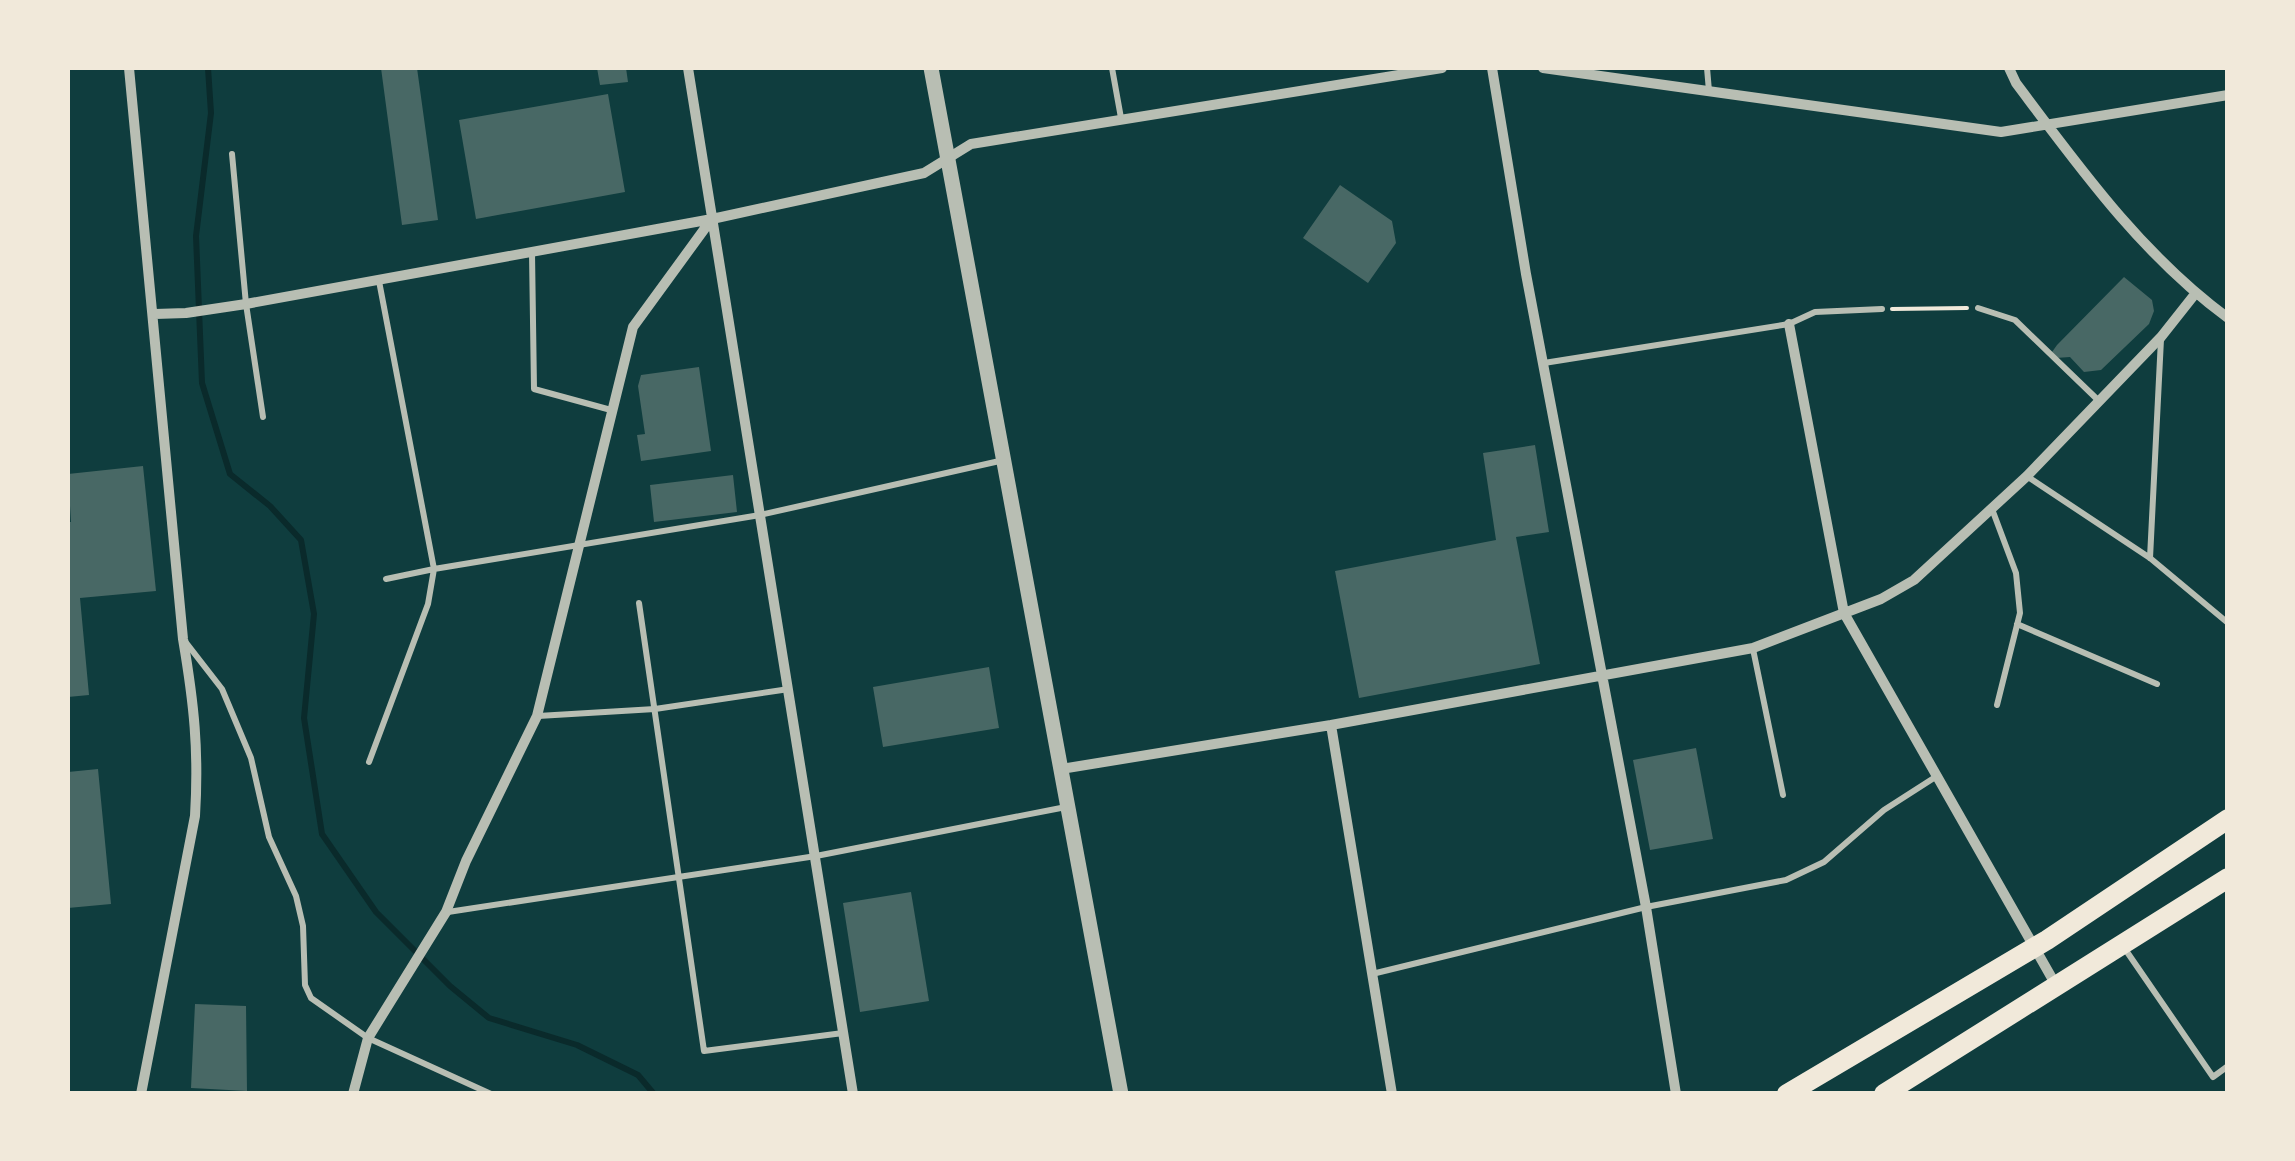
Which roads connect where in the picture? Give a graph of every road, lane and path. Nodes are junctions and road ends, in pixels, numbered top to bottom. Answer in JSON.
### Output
{"nodes":[{"id":1,"x":129,"y":68,"type":"edge"},
{"id":2,"x":688,"y":68,"type":"edge"},
{"id":3,"x":931,"y":68,"type":"edge"},
{"id":4,"x":1112,"y":68,"type":"edge"},
{"id":5,"x":1442,"y":68,"type":"edge"},
{"id":6,"x":1492,"y":68,"type":"edge"},
{"id":7,"x":1543,"y":68,"type":"edge"},
{"id":8,"x":1707,"y":68,"type":"edge"},
{"id":9,"x":2009,"y":68,"type":"edge"},
{"id":10,"x":1710,"y":92,"type":"junction"},
{"id":11,"x":2228,"y":95,"type":"edge"},
{"id":12,"x":1121,"y":118,"type":"junction"},
{"id":13,"x":2046,"y":124,"type":"junction"},
{"id":14,"x":232,"y":154,"type":"dead end"},
{"id":15,"x":948,"y":159,"type":"junction"},
{"id":16,"x":712,"y":219,"type":"junction"},
{"id":17,"x":532,"y":252,"type":"junction"},
{"id":18,"x":380,"y":281,"type":"junction"},
{"id":19,"x":2195,"y":294,"type":"junction"},
{"id":20,"x":246,"y":304,"type":"junction"},
{"id":21,"x":1978,"y":308,"type":"joint"},
{"id":22,"x":1882,"y":309,"type":"joint"},
{"id":23,"x":155,"y":314,"type":"junction"},
{"id":24,"x":2228,"y":318,"type":"edge"},
{"id":25,"x":1789,"y":324,"type":"junction"},
{"id":26,"x":2162,"y":337,"type":"junction"},
{"id":27,"x":1544,"y":363,"type":"junction"},
{"id":28,"x":2099,"y":401,"type":"junction"},
{"id":29,"x":611,"y":410,"type":"junction"},
{"id":30,"x":264,"y":417,"type":"dead end"},
{"id":31,"x":1004,"y":460,"type":"junction"},
{"id":32,"x":2027,"y":476,"type":"junction"},
{"id":33,"x":1992,"y":508,"type":"junction"},
{"id":34,"x":760,"y":514,"type":"junction"},
{"id":35,"x":578,"y":542,"type":"junction"},
{"id":36,"x":2150,"y":558,"type":"junction"},
{"id":37,"x":434,"y":569,"type":"junction"},
{"id":38,"x":386,"y":579,"type":"dead end"},
{"id":39,"x":639,"y":603,"type":"dead end"},
{"id":40,"x":1844,"y":613,"type":"junction"},
{"id":41,"x":2228,"y":623,"type":"edge"},
{"id":42,"x":2018,"y":624,"type":"junction"},
{"id":43,"x":184,"y":639,"type":"junction"},
{"id":44,"x":1752,"y":648,"type":"junction"},
{"id":45,"x":1604,"y":674,"type":"junction"},
{"id":46,"x":2157,"y":684,"type":"dead end"},
{"id":47,"x":788,"y":689,"type":"junction"},
{"id":48,"x":1997,"y":705,"type":"dead end"},
{"id":49,"x":655,"y":709,"type":"junction"},
{"id":50,"x":536,"y":716,"type":"junction"},
{"id":51,"x":1331,"y":725,"type":"junction"},
{"id":52,"x":368,"y":762,"type":"dead end"},
{"id":53,"x":1061,"y":769,"type":"junction"},
{"id":54,"x":1938,"y":776,"type":"junction"},
{"id":55,"x":1783,"y":795,"type":"dead end"},
{"id":56,"x":1068,"y":807,"type":"junction"},
{"id":57,"x":2228,"y":819,"type":"edge"},
{"id":58,"x":816,"y":856,"type":"junction"},
{"id":59,"x":676,"y":876,"type":"junction"},
{"id":60,"x":2228,"y":878,"type":"edge"},
{"id":61,"x":1646,"y":907,"type":"junction"},
{"id":62,"x":446,"y":912,"type":"junction"},
{"id":63,"x":2122,"y":945,"type":"junction"},
{"id":64,"x":2035,"y":947,"type":"junction"},
{"id":65,"x":1372,"y":974,"type":"junction"},
{"id":66,"x":2057,"y":987,"type":"junction"},
{"id":67,"x":843,"y":1034,"type":"junction"},
{"id":68,"x":368,"y":1038,"type":"junction"},
{"id":69,"x":2228,"y":1066,"type":"edge"},
{"id":70,"x":141,"y":1094,"type":"edge"},
{"id":71,"x":354,"y":1094,"type":"edge"},
{"id":72,"x":491,"y":1094,"type":"edge"},
{"id":73,"x":853,"y":1094,"type":"edge"},
{"id":74,"x":1120,"y":1094,"type":"edge"},
{"id":75,"x":1392,"y":1094,"type":"edge"},
{"id":76,"x":1676,"y":1094,"type":"edge"},
{"id":77,"x":1787,"y":1094,"type":"edge"},
{"id":78,"x":1884,"y":1094,"type":"edge"}],
"edges":[{"from":1,"to":23,"type":"street"},
{"from":2,"to":16,"type":"street"},
{"from":3,"to":15,"type":"street"},
{"from":4,"to":12,"type":"lane"},
{"from":5,"to":12,"type":"street"},
{"from":6,"to":27,"type":"street"},
{"from":7,"to":10,"type":"street"},
{"from":8,"to":10,"type":"lane"},
{"from":9,"to":13,"type":"street"},
{"from":10,"to":13,"type":"street"},
{"from":11,"to":13,"type":"street"},
{"from":12,"to":15,"type":"street"},
{"from":13,"to":19,"type":"street"},
{"from":14,"to":20,"type":"lane"},
{"from":15,"to":16,"type":"street"},
{"from":15,"to":31,"type":"street"},
{"from":16,"to":17,"type":"street"},
{"from":16,"to":29,"type":"street"},
{"from":16,"to":34,"type":"street"},
{"from":17,"to":18,"type":"street"},
{"from":17,"to":29,"type":"lane"},
{"from":18,"to":20,"type":"street"},
{"from":18,"to":37,"type":"lane"},
{"from":19,"to":24,"type":"street"},
{"from":19,"to":26,"type":"street"},
{"from":20,"to":23,"type":"street"},
{"from":20,"to":30,"type":"lane"},
{"from":21,"to":22,"type":"path"},
{"from":21,"to":28,"type":"lane"},
{"from":22,"to":25,"type":"lane"},
{"from":23,"to":43,"type":"street"},
{"from":25,"to":27,"type":"lane"},
{"from":25,"to":40,"type":"street"},
{"from":26,"to":28,"type":"street"},
{"from":26,"to":36,"type":"lane"},
{"from":27,"to":45,"type":"street"},
{"from":28,"to":32,"type":"street"},
{"from":29,"to":35,"type":"street"},
{"from":31,"to":34,"type":"lane"},
{"from":31,"to":53,"type":"street"},
{"from":32,"to":33,"type":"street"},
{"from":32,"to":36,"type":"lane"},
{"from":33,"to":40,"type":"street"},
{"from":33,"to":42,"type":"lane"},
{"from":34,"to":35,"type":"lane"},
{"from":34,"to":47,"type":"street"},
{"from":35,"to":37,"type":"lane"},
{"from":35,"to":50,"type":"street"},
{"from":36,"to":41,"type":"lane"},
{"from":37,"to":38,"type":"lane"},
{"from":37,"to":52,"type":"lane"},
{"from":39,"to":49,"type":"lane"},
{"from":40,"to":44,"type":"street"},
{"from":40,"to":54,"type":"street"},
{"from":42,"to":46,"type":"lane"},
{"from":42,"to":48,"type":"lane"},
{"from":43,"to":68,"type":"lane"},
{"from":43,"to":70,"type":"street"},
{"from":44,"to":45,"type":"street"},
{"from":44,"to":55,"type":"lane"},
{"from":45,"to":51,"type":"street"},
{"from":45,"to":61,"type":"street"},
{"from":47,"to":49,"type":"lane"},
{"from":47,"to":58,"type":"street"},
{"from":49,"to":50,"type":"lane"},
{"from":49,"to":59,"type":"lane"},
{"from":50,"to":62,"type":"street"},
{"from":51,"to":53,"type":"street"},
{"from":51,"to":65,"type":"street"},
{"from":53,"to":56,"type":"street"},
{"from":54,"to":61,"type":"lane"},
{"from":54,"to":64,"type":"street"},
{"from":56,"to":58,"type":"lane"},
{"from":56,"to":74,"type":"street"},
{"from":57,"to":64,"type":"main road"},
{"from":58,"to":59,"type":"lane"},
{"from":58,"to":67,"type":"street"},
{"from":59,"to":62,"type":"lane"},
{"from":59,"to":67,"type":"lane"},
{"from":60,"to":63,"type":"main road"},
{"from":61,"to":65,"type":"lane"},
{"from":61,"to":76,"type":"street"},
{"from":62,"to":68,"type":"street"},
{"from":63,"to":66,"type":"main road"},
{"from":63,"to":69,"type":"lane"},
{"from":64,"to":66,"type":"street"},
{"from":64,"to":77,"type":"main road"},
{"from":65,"to":75,"type":"street"},
{"from":66,"to":78,"type":"main road"},
{"from":67,"to":73,"type":"street"},
{"from":68,"to":71,"type":"street"},
{"from":68,"to":72,"type":"lane"}]}
